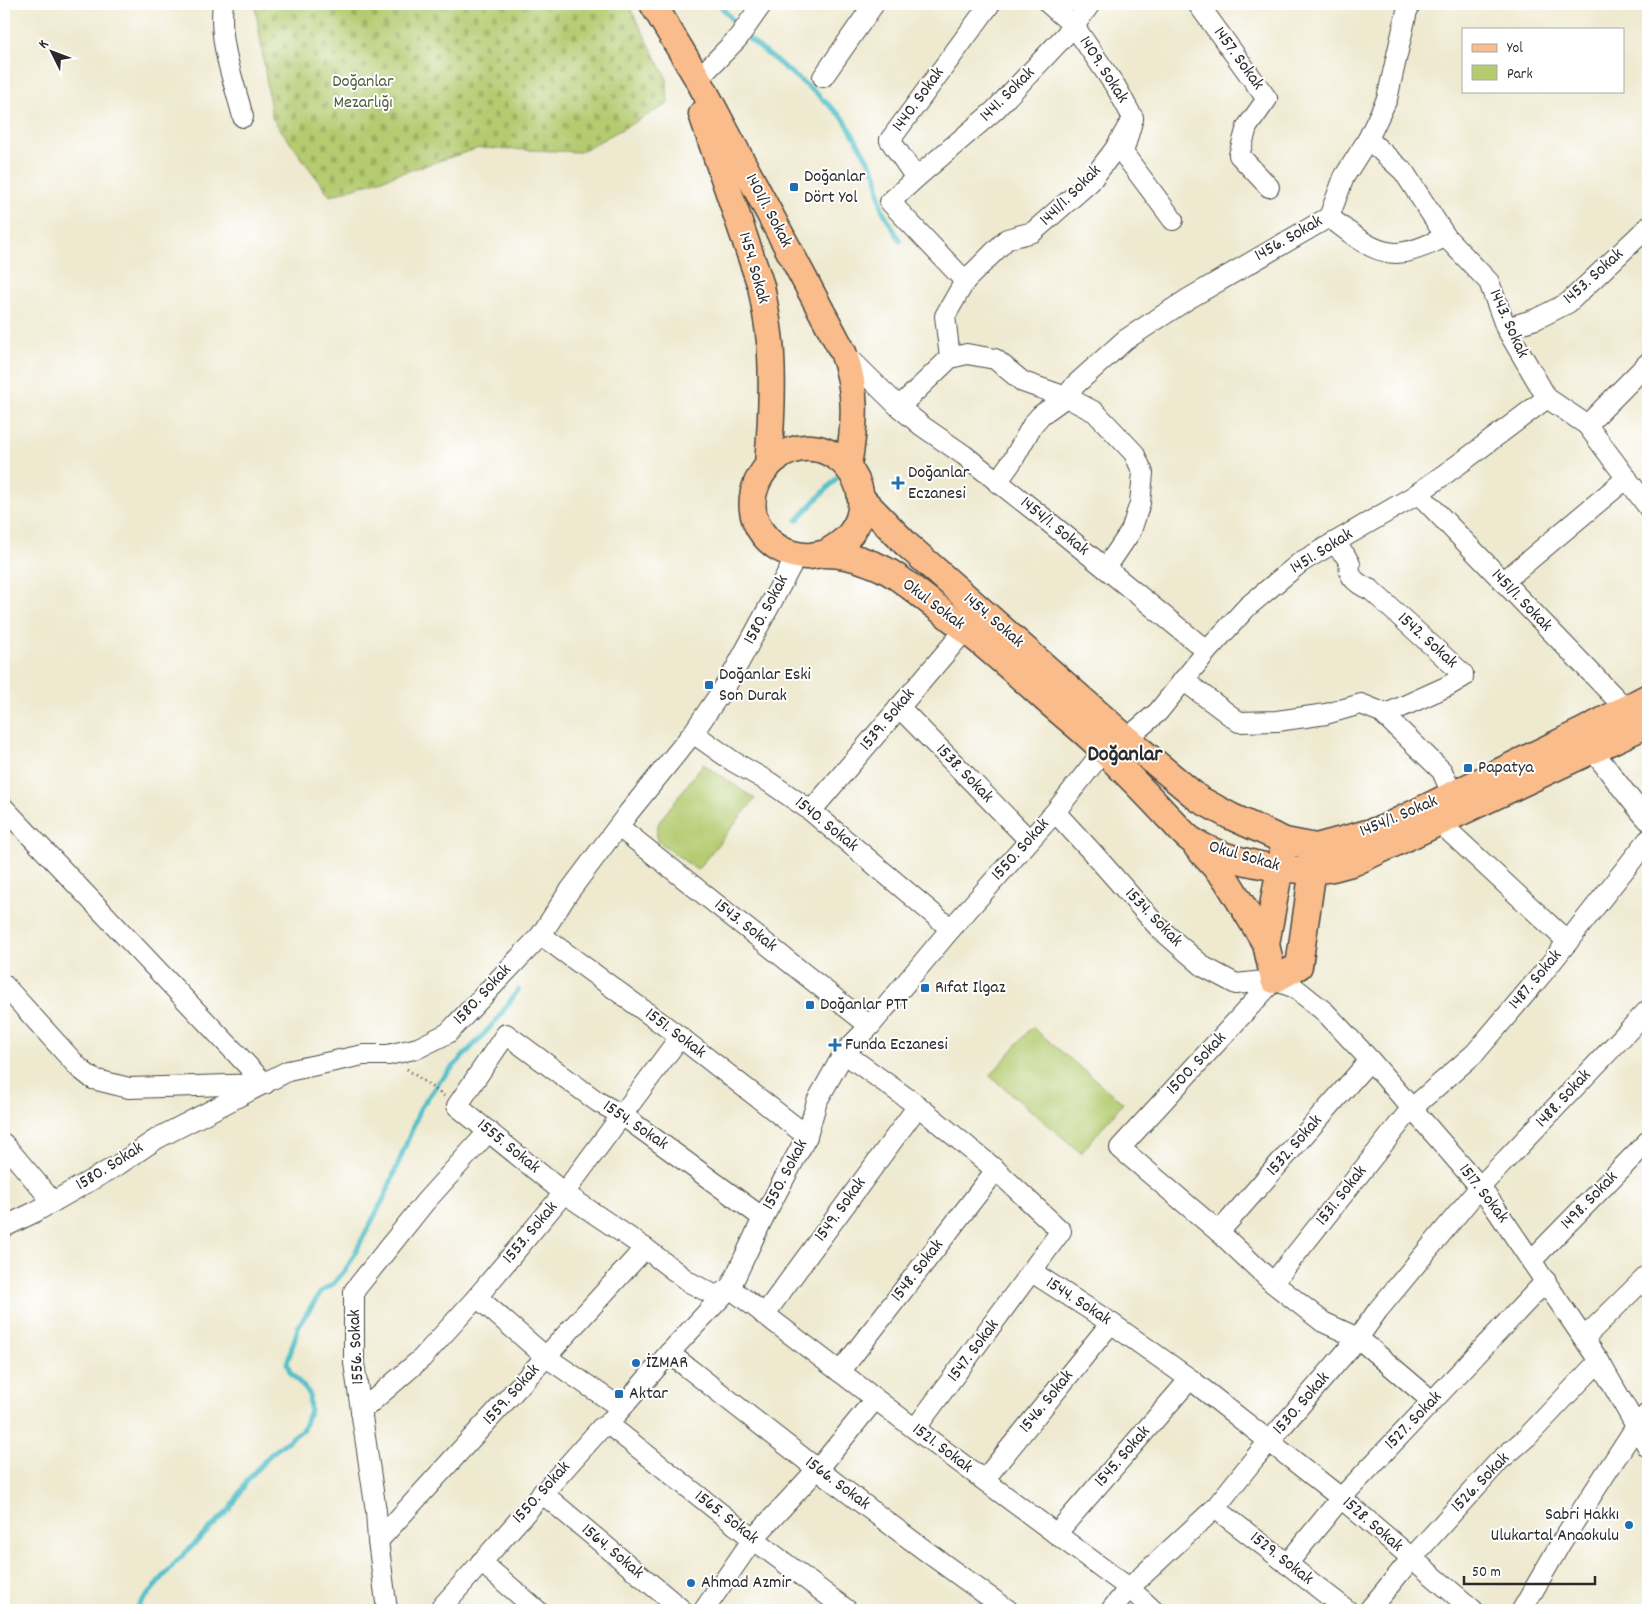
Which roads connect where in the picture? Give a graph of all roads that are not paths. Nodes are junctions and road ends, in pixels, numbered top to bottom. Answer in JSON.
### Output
{"nodes":[{"id":1,"x":223,"y":4,"type":"edge"},
{"id":2,"x":653,"y":4,"type":"edge"},
{"id":3,"x":762,"y":4,"type":"edge"},
{"id":4,"x":874,"y":4,"type":"edge"},
{"id":5,"x":990,"y":4,"type":"edge"},
{"id":6,"x":1049,"y":4,"type":"edge"},
{"id":7,"x":1090,"y":4,"type":"edge"},
{"id":8,"x":1198,"y":4,"type":"edge"},
{"id":9,"x":1411,"y":4,"type":"edge"},
{"id":10,"x":1074,"y":26,"type":"junction"},
{"id":11,"x":823,"y":77,"type":"dead end"},
{"id":12,"x":698,"y":78,"type":"junction"},
{"id":13,"x":243,"y":118,"type":"dead end"},
{"id":14,"x":1133,"y":118,"type":"junction"},
{"id":15,"x":1368,"y":139,"type":"junction"},
{"id":16,"x":916,"y":178,"type":"junction"},
{"id":17,"x":1269,"y":187,"type":"dead end"},
{"id":18,"x":1329,"y":217,"type":"junction"},
{"id":19,"x":1173,"y":220,"type":"dead end"},
{"id":20,"x":1648,"y":227,"type":"edge"},
{"id":21,"x":1446,"y":237,"type":"junction"},
{"id":22,"x":965,"y":281,"type":"junction"},
{"id":23,"x":1506,"y":328,"type":"junction"},
{"id":24,"x":843,"y":352,"type":"junction"},
{"id":25,"x":950,"y":358,"type":"junction"},
{"id":26,"x":1648,"y":362,"type":"edge"},
{"id":27,"x":1066,"y":397,"type":"junction"},
{"id":28,"x":1547,"y":398,"type":"junction"},
{"id":29,"x":899,"y":407,"type":"junction"},
{"id":30,"x":1587,"y":425,"type":"junction"},
{"id":31,"x":768,"y":464,"type":"junction"},
{"id":32,"x":848,"y":466,"type":"junction"},
{"id":33,"x":1627,"y":478,"type":"junction"},
{"id":34,"x":997,"y":482,"type":"junction"},
{"id":35,"x":1418,"y":492,"type":"junction"},
{"id":36,"x":1645,"y":497,"type":"edge"},
{"id":37,"x":861,"y":498,"type":"junction"},
{"id":38,"x":1333,"y":543,"type":"junction"},
{"id":39,"x":824,"y":554,"type":"junction"},
{"id":40,"x":796,"y":555,"type":"junction"},
{"id":41,"x":1106,"y":568,"type":"junction"},
{"id":42,"x":1503,"y":582,"type":"junction"},
{"id":43,"x":966,"y":629,"type":"junction"},
{"id":44,"x":1207,"y":651,"type":"junction"},
{"id":45,"x":1183,"y":680,"type":"junction"},
{"id":46,"x":1648,"y":697,"type":"edge"},
{"id":47,"x":899,"y":707,"type":"junction"},
{"id":48,"x":1626,"y":709,"type":"junction"},
{"id":49,"x":1384,"y":715,"type":"junction"},
{"id":50,"x":1648,"y":724,"type":"edge"},
{"id":51,"x":693,"y":733,"type":"junction"},
{"id":52,"x":1128,"y":740,"type":"junction"},
{"id":53,"x":1104,"y":750,"type":"junction"},
{"id":54,"x":1592,"y":750,"type":"junction"},
{"id":55,"x":1452,"y":794,"type":"junction"},
{"id":56,"x":4,"y":808,"type":"edge"},
{"id":57,"x":811,"y":811,"type":"junction"},
{"id":58,"x":1055,"y":812,"type":"junction"},
{"id":59,"x":1648,"y":820,"type":"edge"},
{"id":60,"x":1439,"y":822,"type":"junction"},
{"id":61,"x":619,"y":827,"type":"junction"},
{"id":62,"x":1029,"y":840,"type":"junction"},
{"id":63,"x":1192,"y":840,"type":"junction"},
{"id":64,"x":1648,"y":840,"type":"edge"},
{"id":65,"x":1285,"y":841,"type":"junction"},
{"id":66,"x":1314,"y":859,"type":"junction"},
{"id":67,"x":1279,"y":869,"type":"junction"},
{"id":68,"x":951,"y":929,"type":"junction"},
{"id":69,"x":541,"y":935,"type":"junction"},
{"id":70,"x":1568,"y":942,"type":"junction"},
{"id":71,"x":1266,"y":944,"type":"junction"},
{"id":72,"x":1274,"y":980,"type":"junction"},
{"id":73,"x":4,"y":985,"type":"edge"},
{"id":74,"x":1648,"y":1010,"type":"edge"},
{"id":75,"x":870,"y":1026,"type":"junction"},
{"id":76,"x":506,"y":1034,"type":"joint"},
{"id":77,"x":680,"y":1037,"type":"junction"},
{"id":78,"x":844,"y":1052,"type":"junction"},
{"id":79,"x":1370,"y":1060,"type":"junction"},
{"id":80,"x":265,"y":1084,"type":"junction"},
{"id":81,"x":918,"y":1106,"type":"junction"},
{"id":82,"x":1411,"y":1109,"type":"junction"},
{"id":83,"x":622,"y":1116,"type":"junction"},
{"id":84,"x":489,"y":1131,"type":"junction"},
{"id":85,"x":807,"y":1136,"type":"junction"},
{"id":86,"x":1648,"y":1141,"type":"edge"},
{"id":87,"x":4,"y":1144,"type":"edge"},
{"id":88,"x":996,"y":1170,"type":"junction"},
{"id":89,"x":1480,"y":1187,"type":"junction"},
{"id":90,"x":564,"y":1193,"type":"junction"},
{"id":91,"x":53,"y":1202,"type":"junction"},
{"id":92,"x":763,"y":1218,"type":"junction"},
{"id":93,"x":4,"y":1227,"type":"edge"},
{"id":94,"x":1219,"y":1232,"type":"junction"},
{"id":95,"x":645,"y":1248,"type":"junction"},
{"id":96,"x":1531,"y":1261,"type":"junction"},
{"id":97,"x":1032,"y":1272,"type":"junction"},
{"id":98,"x":1648,"y":1275,"type":"edge"},
{"id":99,"x":1546,"y":1281,"type":"junction"},
{"id":100,"x":1273,"y":1283,"type":"junction"},
{"id":101,"x":730,"y":1288,"type":"junction"},
{"id":102,"x":477,"y":1297,"type":"junction"},
{"id":103,"x":764,"y":1315,"type":"junction"},
{"id":104,"x":1111,"y":1323,"type":"junction"},
{"id":105,"x":1358,"y":1338,"type":"junction"},
{"id":106,"x":1584,"y":1338,"type":"junction"},
{"id":107,"x":669,"y":1353,"type":"junction"},
{"id":108,"x":546,"y":1357,"type":"junction"},
{"id":109,"x":1599,"y":1361,"type":"junction"},
{"id":110,"x":840,"y":1372,"type":"junction"},
{"id":111,"x":1190,"y":1379,"type":"junction"},
{"id":112,"x":875,"y":1399,"type":"junction"},
{"id":113,"x":1432,"y":1401,"type":"junction"},
{"id":114,"x":620,"y":1408,"type":"junction"},
{"id":115,"x":361,"y":1411,"type":"junction"},
{"id":116,"x":1642,"y":1419,"type":"edge"},
{"id":117,"x":608,"y":1424,"type":"junction"},
{"id":118,"x":915,"y":1429,"type":"junction"},
{"id":119,"x":1270,"y":1441,"type":"junction"},
{"id":120,"x":1648,"y":1447,"type":"edge"},
{"id":121,"x":817,"y":1469,"type":"junction"},
{"id":122,"x":984,"y":1480,"type":"junction"},
{"id":123,"x":542,"y":1494,"type":"junction"},
{"id":124,"x":1341,"y":1498,"type":"junction"},
{"id":125,"x":1215,"y":1508,"type":"junction"},
{"id":126,"x":1056,"y":1534,"type":"junction"},
{"id":127,"x":753,"y":1539,"type":"junction"},
{"id":128,"x":378,"y":1541,"type":"junction"},
{"id":129,"x":1411,"y":1559,"type":"junction"},
{"id":130,"x":481,"y":1562,"type":"junction"},
{"id":131,"x":1287,"y":1564,"type":"junction"},
{"id":132,"x":1129,"y":1588,"type":"junction"},
{"id":133,"x":387,"y":1610,"type":"edge"},
{"id":134,"x":439,"y":1610,"type":"edge"},
{"id":135,"x":537,"y":1610,"type":"edge"},
{"id":136,"x":682,"y":1610,"type":"edge"},
{"id":137,"x":704,"y":1610,"type":"edge"},
{"id":138,"x":847,"y":1610,"type":"edge"},
{"id":139,"x":1008,"y":1610,"type":"edge"},
{"id":140,"x":1112,"y":1610,"type":"edge"},
{"id":141,"x":1153,"y":1610,"type":"edge"},
{"id":142,"x":1347,"y":1610,"type":"edge"},
{"id":143,"x":1369,"y":1610,"type":"edge"},
{"id":144,"x":1473,"y":1610,"type":"edge"},
{"id":145,"x":1522,"y":1610,"type":"edge"}],
"edges":[{"from":1,"to":13,"type":"street"},
{"from":2,"to":12,"type":"main road","name":"1401/1. Sokak"},
{"from":3,"to":12,"type":"street"},
{"from":4,"to":11,"type":"street"},
{"from":5,"to":16,"type":"street","name":"1440. Sokak"},
{"from":6,"to":10,"type":"street","name":"1409. Sokak"},
{"from":7,"to":10,"type":"street","name":"1441. Sokak"},
{"from":8,"to":17,"type":"street","name":"1457. Sokak"},
{"from":9,"to":15,"type":"street","name":"1456. Sokak"},
{"from":10,"to":14,"type":"street","name":"1409. Sokak"},
{"from":10,"to":16,"type":"street","name":"1441. Sokak"},
{"from":12,"to":24,"type":"main road","name":"1401/1. Sokak"},
{"from":12,"to":31,"type":"main road","name":"1454. Sokak"},
{"from":14,"to":19,"type":"street","name":"1409. Sokak"},
{"from":14,"to":22,"type":"street","name":"1441/1. Sokak"},
{"from":15,"to":18,"type":"street","name":"1456. Sokak"},
{"from":15,"to":21,"type":"street","name":"1443. Sokak"},
{"from":16,"to":22,"type":"street"},
{"from":18,"to":21,"type":"street"},
{"from":18,"to":27,"type":"street","name":"1456. Sokak"},
{"from":20,"to":23,"type":"street","name":"1453. Sokak"},
{"from":21,"to":23,"type":"street","name":"1443. Sokak"},
{"from":22,"to":25,"type":"street","name":"1441/1. Sokak"},
{"from":23,"to":28,"type":"street","name":"1443. Sokak"},
{"from":24,"to":29,"type":"street","name":"1401/1. Sokak"},
{"from":24,"to":32,"type":"main road"},
{"from":25,"to":27,"type":"street"},
{"from":25,"to":29,"type":"street"},
{"from":26,"to":30,"type":"street"},
{"from":27,"to":34,"type":"street","name":"1456. Sokak"},
{"from":27,"to":41,"type":"street"},
{"from":28,"to":30,"type":"street","name":"1443. Sokak"},
{"from":28,"to":35,"type":"street","name":"1451. Sokak"},
{"from":29,"to":34,"type":"street","name":"1454/1. Sokak"},
{"from":30,"to":33,"type":"street","name":"1443. Sokak"},
{"from":31,"to":32,"type":"main road"},
{"from":31,"to":40,"type":"main road"},
{"from":32,"to":37,"type":"main road"},
{"from":33,"to":36,"type":"street","name":"1443. Sokak"},
{"from":33,"to":42,"type":"street"},
{"from":34,"to":41,"type":"street","name":"1454/1. Sokak"},
{"from":35,"to":38,"type":"street","name":"1451. Sokak"},
{"from":35,"to":42,"type":"street","name":"1451/1. Sokak"},
{"from":37,"to":39,"type":"main road"},
{"from":37,"to":52,"type":"main road","name":"1454. Sokak"},
{"from":38,"to":44,"type":"street","name":"1451. Sokak"},
{"from":38,"to":49,"type":"street","name":"1542. Sokak"},
{"from":39,"to":40,"type":"main road"},
{"from":39,"to":43,"type":"main road","name":"Okul Sokak"},
{"from":40,"to":51,"type":"street","name":"1580. Sokak"},
{"from":41,"to":44,"type":"street","name":"1454/1. Sokak"},
{"from":42,"to":48,"type":"street","name":"1451/1. Sokak"},
{"from":43,"to":47,"type":"street","name":"1539. Sokak"},
{"from":43,"to":53,"type":"main road","name":"Okul Sokak"},
{"from":44,"to":45,"type":"street","name":"1451. Sokak"},
{"from":45,"to":49,"type":"street"},
{"from":45,"to":52,"type":"street","name":"1451. Sokak"},
{"from":46,"to":48,"type":"main road","name":"1454/1. Sokak"},
{"from":47,"to":57,"type":"street","name":"1539. Sokak"},
{"from":47,"to":62,"type":"street","name":"1538. Sokak"},
{"from":48,"to":55,"type":"main road","name":"1454/1. Sokak"},
{"from":49,"to":55,"type":"street"},
{"from":50,"to":54,"type":"main road","name":"Okul Sokak"},
{"from":51,"to":57,"type":"street","name":"1540. Sokak"},
{"from":51,"to":61,"type":"street","name":"1580. Sokak"},
{"from":52,"to":53,"type":"street","name":"1550. Sokak"},
{"from":52,"to":65,"type":"main road","name":"1454/1. Sokak"},
{"from":53,"to":58,"type":"street","name":"1550. Sokak"},
{"from":53,"to":63,"type":"main road","name":"Okul Sokak"},
{"from":54,"to":59,"type":"street"},
{"from":54,"to":60,"type":"main road","name":"Okul Sokak"},
{"from":55,"to":66,"type":"main road","name":"1454/1. Sokak"},
{"from":56,"to":80,"type":"street"},
{"from":57,"to":68,"type":"street","name":"1540. Sokak"},
{"from":58,"to":62,"type":"street","name":"1550. Sokak"},
{"from":58,"to":72,"type":"street","name":"1534. Sokak"},
{"from":60,"to":66,"type":"main road","name":"Okul Sokak"},
{"from":60,"to":70,"type":"street"},
{"from":61,"to":69,"type":"street","name":"1580. Sokak"},
{"from":61,"to":75,"type":"street","name":"1543. Sokak"},
{"from":62,"to":68,"type":"street","name":"1550. Sokak"},
{"from":63,"to":67,"type":"main road","name":"Okul Sokak"},
{"from":63,"to":71,"type":"main road"},
{"from":64,"to":70,"type":"street","name":"1487. Sokak"},
{"from":65,"to":66,"type":"main road","name":"1454/1. Sokak"},
{"from":65,"to":67,"type":"main road"},
{"from":66,"to":67,"type":"main road","name":"Okul Sokak"},
{"from":66,"to":72,"type":"main road"},
{"from":67,"to":71,"type":"main road"},
{"from":68,"to":75,"type":"street","name":"1550. Sokak"},
{"from":69,"to":77,"type":"street","name":"1551. Sokak"},
{"from":69,"to":80,"type":"street","name":"1580. Sokak"},
{"from":70,"to":82,"type":"street","name":"1487. Sokak"},
{"from":71,"to":72,"type":"main road"},
{"from":72,"to":79,"type":"street","name":"1517. Sokak"},
{"from":72,"to":94,"type":"street","name":"1500. Sokak"},
{"from":73,"to":80,"type":"street"},
{"from":74,"to":89,"type":"street","name":"1488. Sokak"},
{"from":75,"to":78,"type":"street","name":"1550. Sokak"},
{"from":76,"to":83,"type":"street","name":"1554. Sokak"},
{"from":76,"to":84,"type":"street","name":"1555. Sokak"},
{"from":77,"to":83,"type":"street","name":"1553. Sokak"},
{"from":77,"to":85,"type":"street","name":"1551. Sokak"},
{"from":78,"to":81,"type":"street","name":"1544. Sokak"},
{"from":78,"to":85,"type":"street","name":"1550. Sokak"},
{"from":79,"to":82,"type":"street","name":"1517. Sokak"},
{"from":79,"to":94,"type":"street","name":"1532. Sokak"},
{"from":80,"to":91,"type":"street","name":"1580. Sokak"},
{"from":81,"to":88,"type":"street","name":"1544. Sokak"},
{"from":81,"to":103,"type":"street","name":"1549. Sokak"},
{"from":82,"to":89,"type":"street","name":"1517. Sokak"},
{"from":82,"to":100,"type":"street","name":"1531. Sokak"},
{"from":83,"to":90,"type":"street","name":"1553. Sokak"},
{"from":83,"to":92,"type":"street","name":"1554. Sokak"},
{"from":84,"to":90,"type":"street","name":"1555. Sokak"},
{"from":84,"to":115,"type":"street","name":"1556. Sokak"},
{"from":85,"to":92,"type":"street","name":"1550. Sokak"},
{"from":86,"to":96,"type":"street","name":"1498. Sokak"},
{"from":87,"to":91,"type":"street"},
{"from":88,"to":97,"type":"street","name":"1544. Sokak"},
{"from":88,"to":110,"type":"street","name":"1548. Sokak"},
{"from":89,"to":96,"type":"street","name":"1517. Sokak"},
{"from":89,"to":105,"type":"street","name":"1530. Sokak"},
{"from":90,"to":95,"type":"street","name":"1555. Sokak"},
{"from":90,"to":102,"type":"street","name":"1553. Sokak"},
{"from":91,"to":93,"type":"street","name":"1580. Sokak"},
{"from":92,"to":101,"type":"street","name":"1550. Sokak"},
{"from":94,"to":100,"type":"street"},
{"from":95,"to":101,"type":"street","name":"1555. Sokak"},
{"from":95,"to":108,"type":"street","name":"1559. Sokak"},
{"from":96,"to":99,"type":"street","name":"1517. Sokak"},
{"from":97,"to":104,"type":"street","name":"1544. Sokak"},
{"from":97,"to":118,"type":"street","name":"1547. Sokak"},
{"from":98,"to":106,"type":"street"},
{"from":99,"to":106,"type":"street","name":"1517. Sokak"},
{"from":99,"to":113,"type":"street","name":"1527. Sokak"},
{"from":100,"to":105,"type":"street"},
{"from":101,"to":103,"type":"street","name":"1521. Sokak"},
{"from":101,"to":107,"type":"street","name":"1550. Sokak"},
{"from":102,"to":108,"type":"street"},
{"from":102,"to":115,"type":"street","name":"1553. Sokak"},
{"from":103,"to":110,"type":"street","name":"1521. Sokak"},
{"from":104,"to":111,"type":"street","name":"1544. Sokak"},
{"from":104,"to":122,"type":"street","name":"1546. Sokak"},
{"from":105,"to":113,"type":"street"},
{"from":105,"to":119,"type":"street","name":"1530. Sokak"},
{"from":106,"to":109,"type":"street","name":"1517. Sokak"},
{"from":107,"to":114,"type":"street","name":"1550. Sokak"},
{"from":107,"to":121,"type":"street","name":"1566. Sokak"},
{"from":108,"to":114,"type":"street"},
{"from":108,"to":128,"type":"street","name":"1559. Sokak"},
{"from":109,"to":116,"type":"street","name":"1517. Sokak"},
{"from":109,"to":129,"type":"street","name":"1526. Sokak"},
{"from":110,"to":112,"type":"street","name":"1521. Sokak"},
{"from":111,"to":119,"type":"street","name":"1544. Sokak"},
{"from":111,"to":126,"type":"street","name":"1545. Sokak"},
{"from":112,"to":118,"type":"street","name":"1521. Sokak"},
{"from":112,"to":121,"type":"street"},
{"from":113,"to":124,"type":"street","name":"1527. Sokak"},
{"from":114,"to":117,"type":"street","name":"1550. Sokak"},
{"from":115,"to":128,"type":"street","name":"1556. Sokak"},
{"from":116,"to":120,"type":"street","name":"1517. Sokak"},
{"from":116,"to":145,"type":"street"},
{"from":117,"to":123,"type":"street","name":"1550. Sokak"},
{"from":117,"to":127,"type":"street","name":"1565. Sokak"},
{"from":118,"to":122,"type":"street","name":"1521. Sokak"},
{"from":119,"to":124,"type":"street","name":"1528. Sokak"},
{"from":119,"to":125,"type":"street","name":"1530. Sokak"},
{"from":121,"to":127,"type":"street"},
{"from":121,"to":139,"type":"street","name":"1566. Sokak"},
{"from":122,"to":126,"type":"street","name":"1521. Sokak"},
{"from":123,"to":130,"type":"street","name":"1550. Sokak"},
{"from":123,"to":136,"type":"street","name":"1564. Sokak"},
{"from":124,"to":129,"type":"street","name":"1528. Sokak"},
{"from":124,"to":131,"type":"street","name":"1527. Sokak"},
{"from":125,"to":131,"type":"street","name":"1529. Sokak"},
{"from":125,"to":132,"type":"street","name":"1530. Sokak"},
{"from":126,"to":132,"type":"street","name":"1521. Sokak"},
{"from":127,"to":137,"type":"street"},
{"from":127,"to":138,"type":"street","name":"1565. Sokak"},
{"from":128,"to":133,"type":"street","name":"1556. Sokak"},
{"from":129,"to":143,"type":"street","name":"1526. Sokak"},
{"from":129,"to":144,"type":"street","name":"1528. Sokak"},
{"from":130,"to":134,"type":"street","name":"1550. Sokak"},
{"from":130,"to":135,"type":"street"},
{"from":131,"to":142,"type":"street","name":"1529. Sokak"},
{"from":132,"to":140,"type":"street","name":"1530. Sokak"},
{"from":132,"to":141,"type":"street","name":"1521. Sokak"}]}
